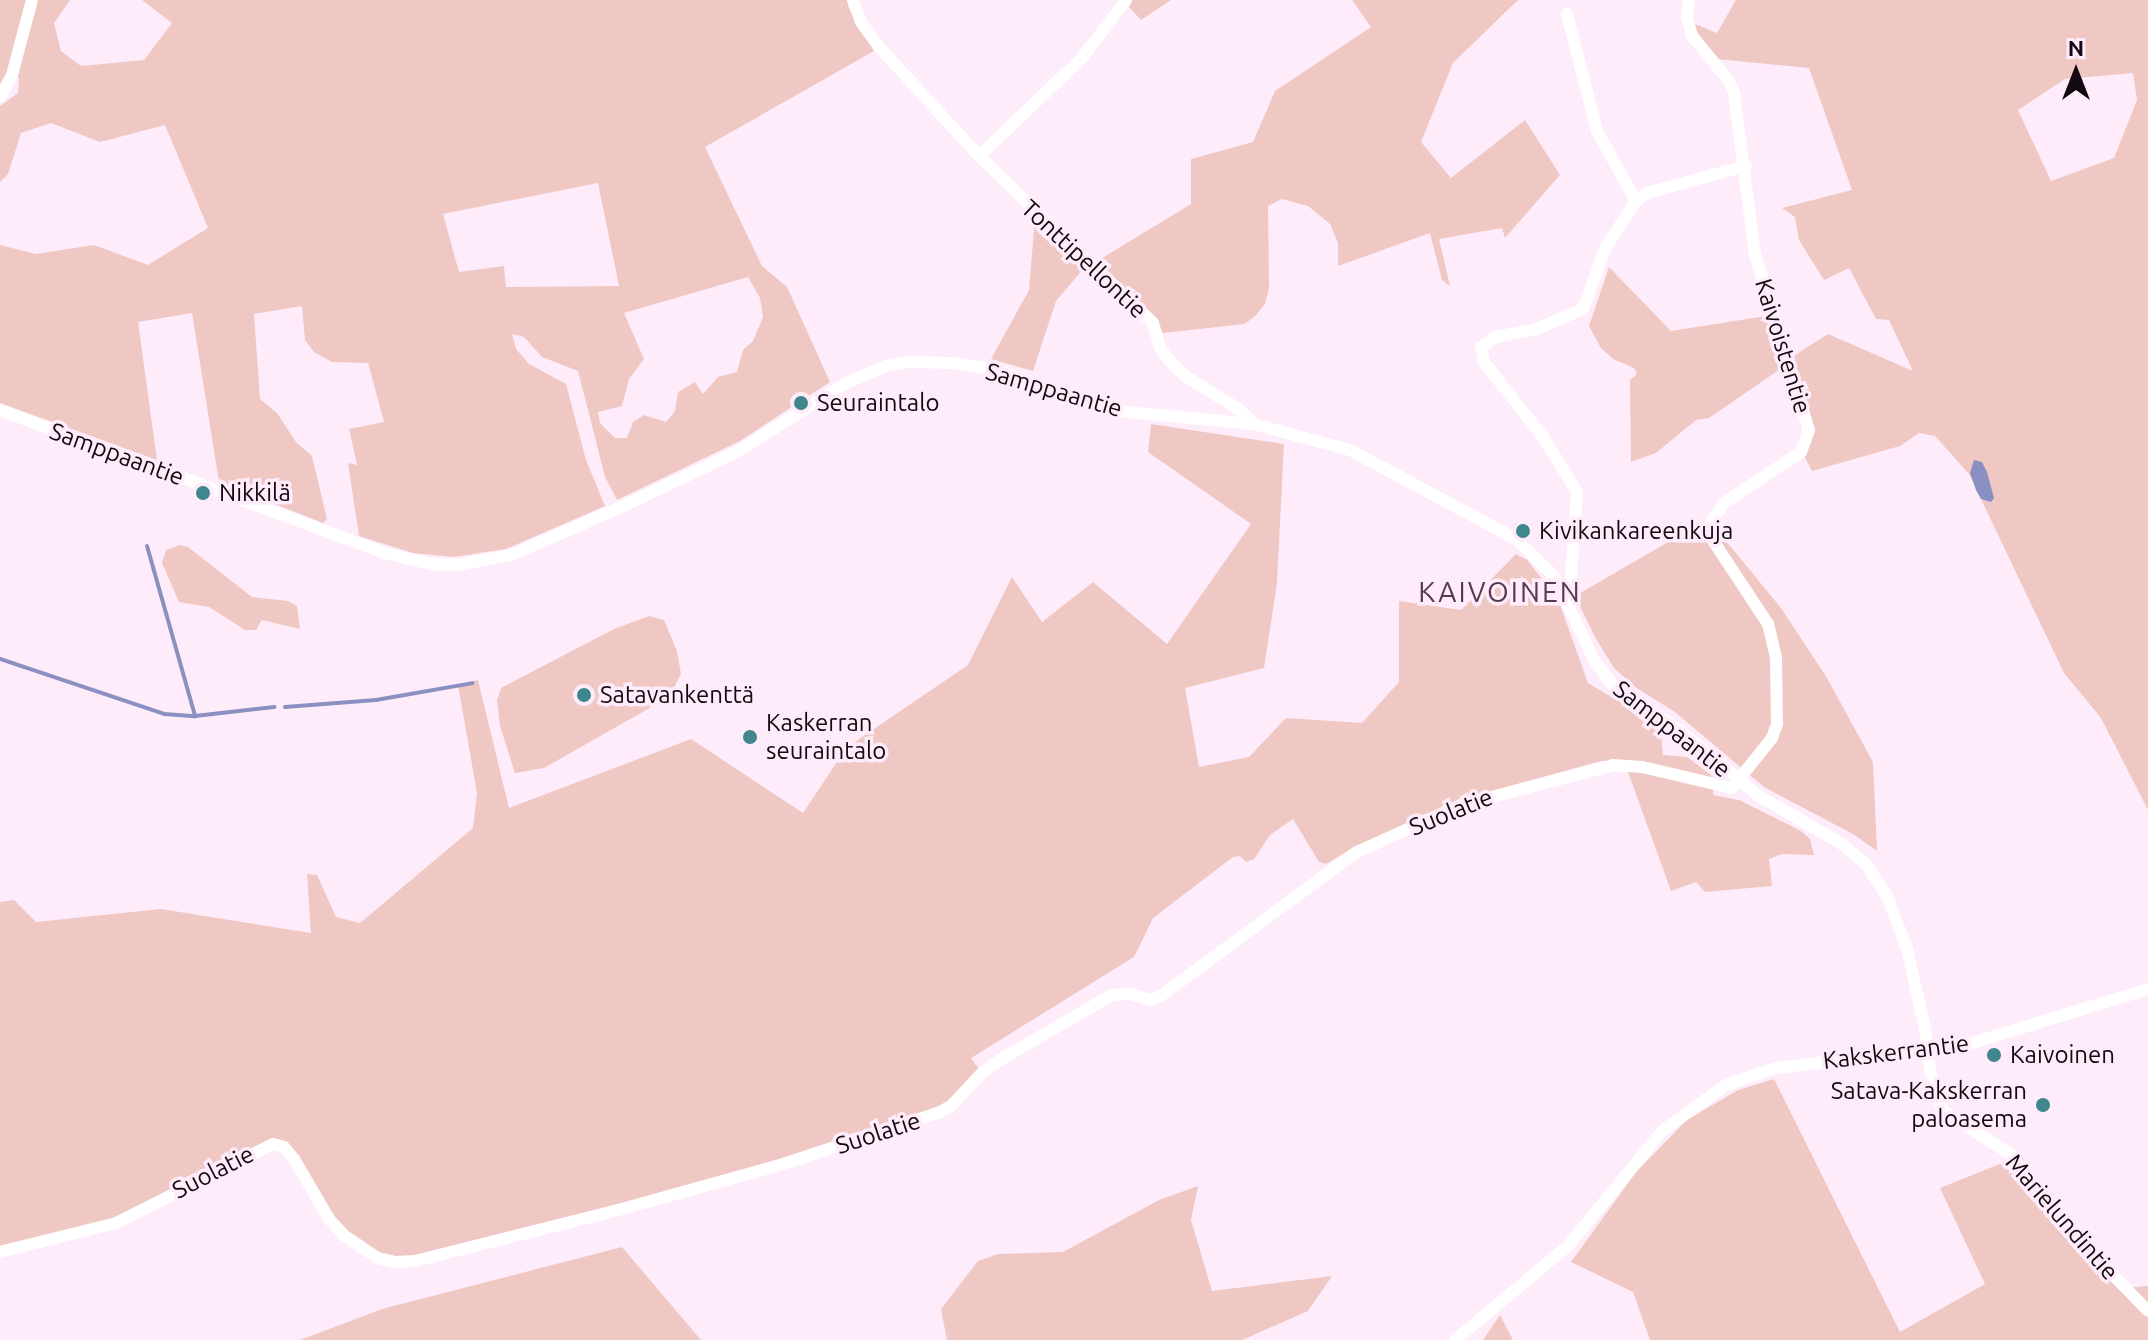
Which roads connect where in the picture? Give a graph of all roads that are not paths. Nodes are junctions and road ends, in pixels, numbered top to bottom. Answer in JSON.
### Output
{"nodes":[{"id":1,"x":32,"y":0,"type":"edge"},
{"id":2,"x":853,"y":0,"type":"edge"},
{"id":3,"x":1126,"y":0,"type":"edge"},
{"id":4,"x":1689,"y":0,"type":"edge"},
{"id":5,"x":1567,"y":14,"type":"dead end"},
{"id":6,"x":0,"y":97,"type":"edge"},
{"id":7,"x":979,"y":156,"type":"junction"},
{"id":8,"x":1746,"y":166,"type":"junction"},
{"id":9,"x":1636,"y":201,"type":"junction"},
{"id":10,"x":0,"y":410,"type":"edge"},
{"id":11,"x":1254,"y":424,"type":"junction"},
{"id":12,"x":1569,"y":602,"type":"junction"},
{"id":13,"x":1739,"y":781,"type":"junction"},
{"id":14,"x":2148,"y":989,"type":"edge"},
{"id":15,"x":1928,"y":1052,"type":"junction"},
{"id":16,"x":0,"y":1252,"type":"edge"},
{"id":17,"x":2148,"y":1311,"type":"edge"},
{"id":18,"x":1455,"y":1340,"type":"edge"}],
"edges":[{"from":1,"to":6,"type":"street"},
{"from":2,"to":7,"type":"street","name":"Tonttipellontie"},
{"from":3,"to":7,"type":"street"},
{"from":4,"to":8,"type":"street","name":"Kaivoistentie"},
{"from":5,"to":9,"type":"street"},
{"from":7,"to":11,"type":"street","name":"Tonttipellontie"},
{"from":8,"to":9,"type":"street"},
{"from":8,"to":13,"type":"street","name":"Kaivoistentie"},
{"from":9,"to":12,"type":"street"},
{"from":10,"to":11,"type":"street","name":"Samppaantie"},
{"from":11,"to":12,"type":"street","name":"Samppaantie"},
{"from":12,"to":13,"type":"street","name":"Samppaantie"},
{"from":13,"to":15,"type":"street","name":"Samppaantie"},
{"from":13,"to":16,"type":"street","name":"Suolatie"},
{"from":14,"to":15,"type":"street","name":"Kakskerrantie"},
{"from":15,"to":17,"type":"street","name":"Marielundintie"},
{"from":15,"to":18,"type":"street","name":"Kakskerrantie"}]}
